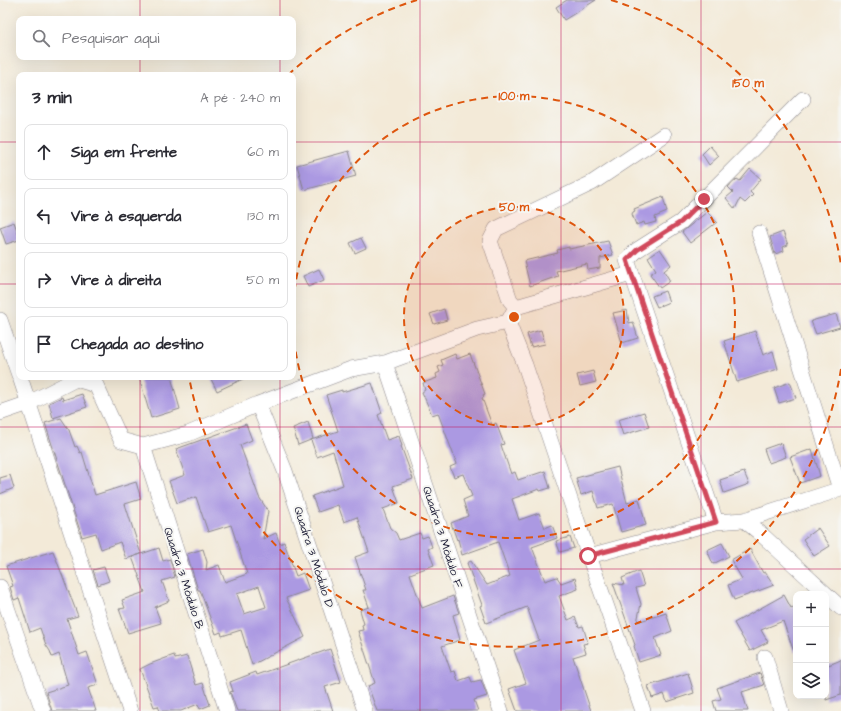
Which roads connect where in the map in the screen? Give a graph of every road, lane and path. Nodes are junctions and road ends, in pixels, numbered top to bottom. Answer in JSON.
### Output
{"nodes":[{"id":1,"x":803,"y":99,"type":"dead end"},
{"id":2,"x":664,"y":135,"type":"dead end"},
{"id":3,"x":759,"y":233,"type":"dead end"},
{"id":4,"x":631,"y":274,"type":"junction"},
{"id":5,"x":516,"y":307,"type":"junction"},
{"id":6,"x":0,"y":320,"type":"edge"},
{"id":7,"x":508,"y":322,"type":"junction"},
{"id":8,"x":385,"y":363,"type":"junction"},
{"id":9,"x":16,"y":367,"type":"edge"},
{"id":10,"x":20,"y":380,"type":"edge"},
{"id":11,"x":74,"y":380,"type":"edge"},
{"id":12,"x":79,"y":380,"type":"edge"},
{"id":13,"x":29,"y":403,"type":"junction"},
{"id":14,"x":258,"y":404,"type":"junction"},
{"id":15,"x":0,"y":413,"type":"edge"},
{"id":16,"x":143,"y":446,"type":"junction"},
{"id":17,"x":841,"y":489,"type":"edge"},
{"id":18,"x":744,"y":520,"type":"junction"},
{"id":19,"x":716,"y":522,"type":"junction"},
{"id":20,"x":588,"y":556,"type":"junction"},
{"id":21,"x":0,"y":587,"type":"edge"},
{"id":22,"x":841,"y":608,"type":"edge"},
{"id":23,"x":765,"y":657,"type":"dead end"},
{"id":24,"x":43,"y":711,"type":"edge"},
{"id":25,"x":130,"y":711,"type":"edge"},
{"id":26,"x":227,"y":711,"type":"edge"},
{"id":27,"x":365,"y":711,"type":"edge"},
{"id":28,"x":501,"y":711,"type":"edge"},
{"id":29,"x":643,"y":711,"type":"edge"},
{"id":30,"x":782,"y":711,"type":"edge"}],
"edges":[{"from":1,"to":4,"type":"street"},
{"from":2,"to":5,"type":"street"},
{"from":3,"to":17,"type":"street"},
{"from":4,"to":5,"type":"street"},
{"from":4,"to":19,"type":"street"},
{"from":5,"to":7,"type":"street"},
{"from":6,"to":9,"type":"street"},
{"from":7,"to":8,"type":"street"},
{"from":7,"to":20,"type":"street"},
{"from":8,"to":14,"type":"street"},
{"from":8,"to":28,"type":"street","name":"Quadra 3 Módulo F"},
{"from":10,"to":13,"type":"street"},
{"from":11,"to":13,"type":"street"},
{"from":12,"to":16,"type":"street"},
{"from":13,"to":15,"type":"street"},
{"from":13,"to":25,"type":"street"},
{"from":14,"to":16,"type":"street"},
{"from":14,"to":27,"type":"street","name":"Quadra 3 Módulo D"},
{"from":16,"to":26,"type":"street","name":"Quadra 3 Módulo B"},
{"from":17,"to":18,"type":"street"},
{"from":18,"to":19,"type":"street"},
{"from":18,"to":22,"type":"street"},
{"from":19,"to":20,"type":"street"},
{"from":20,"to":29,"type":"street"},
{"from":21,"to":24,"type":"street"},
{"from":23,"to":30,"type":"street"}]}
